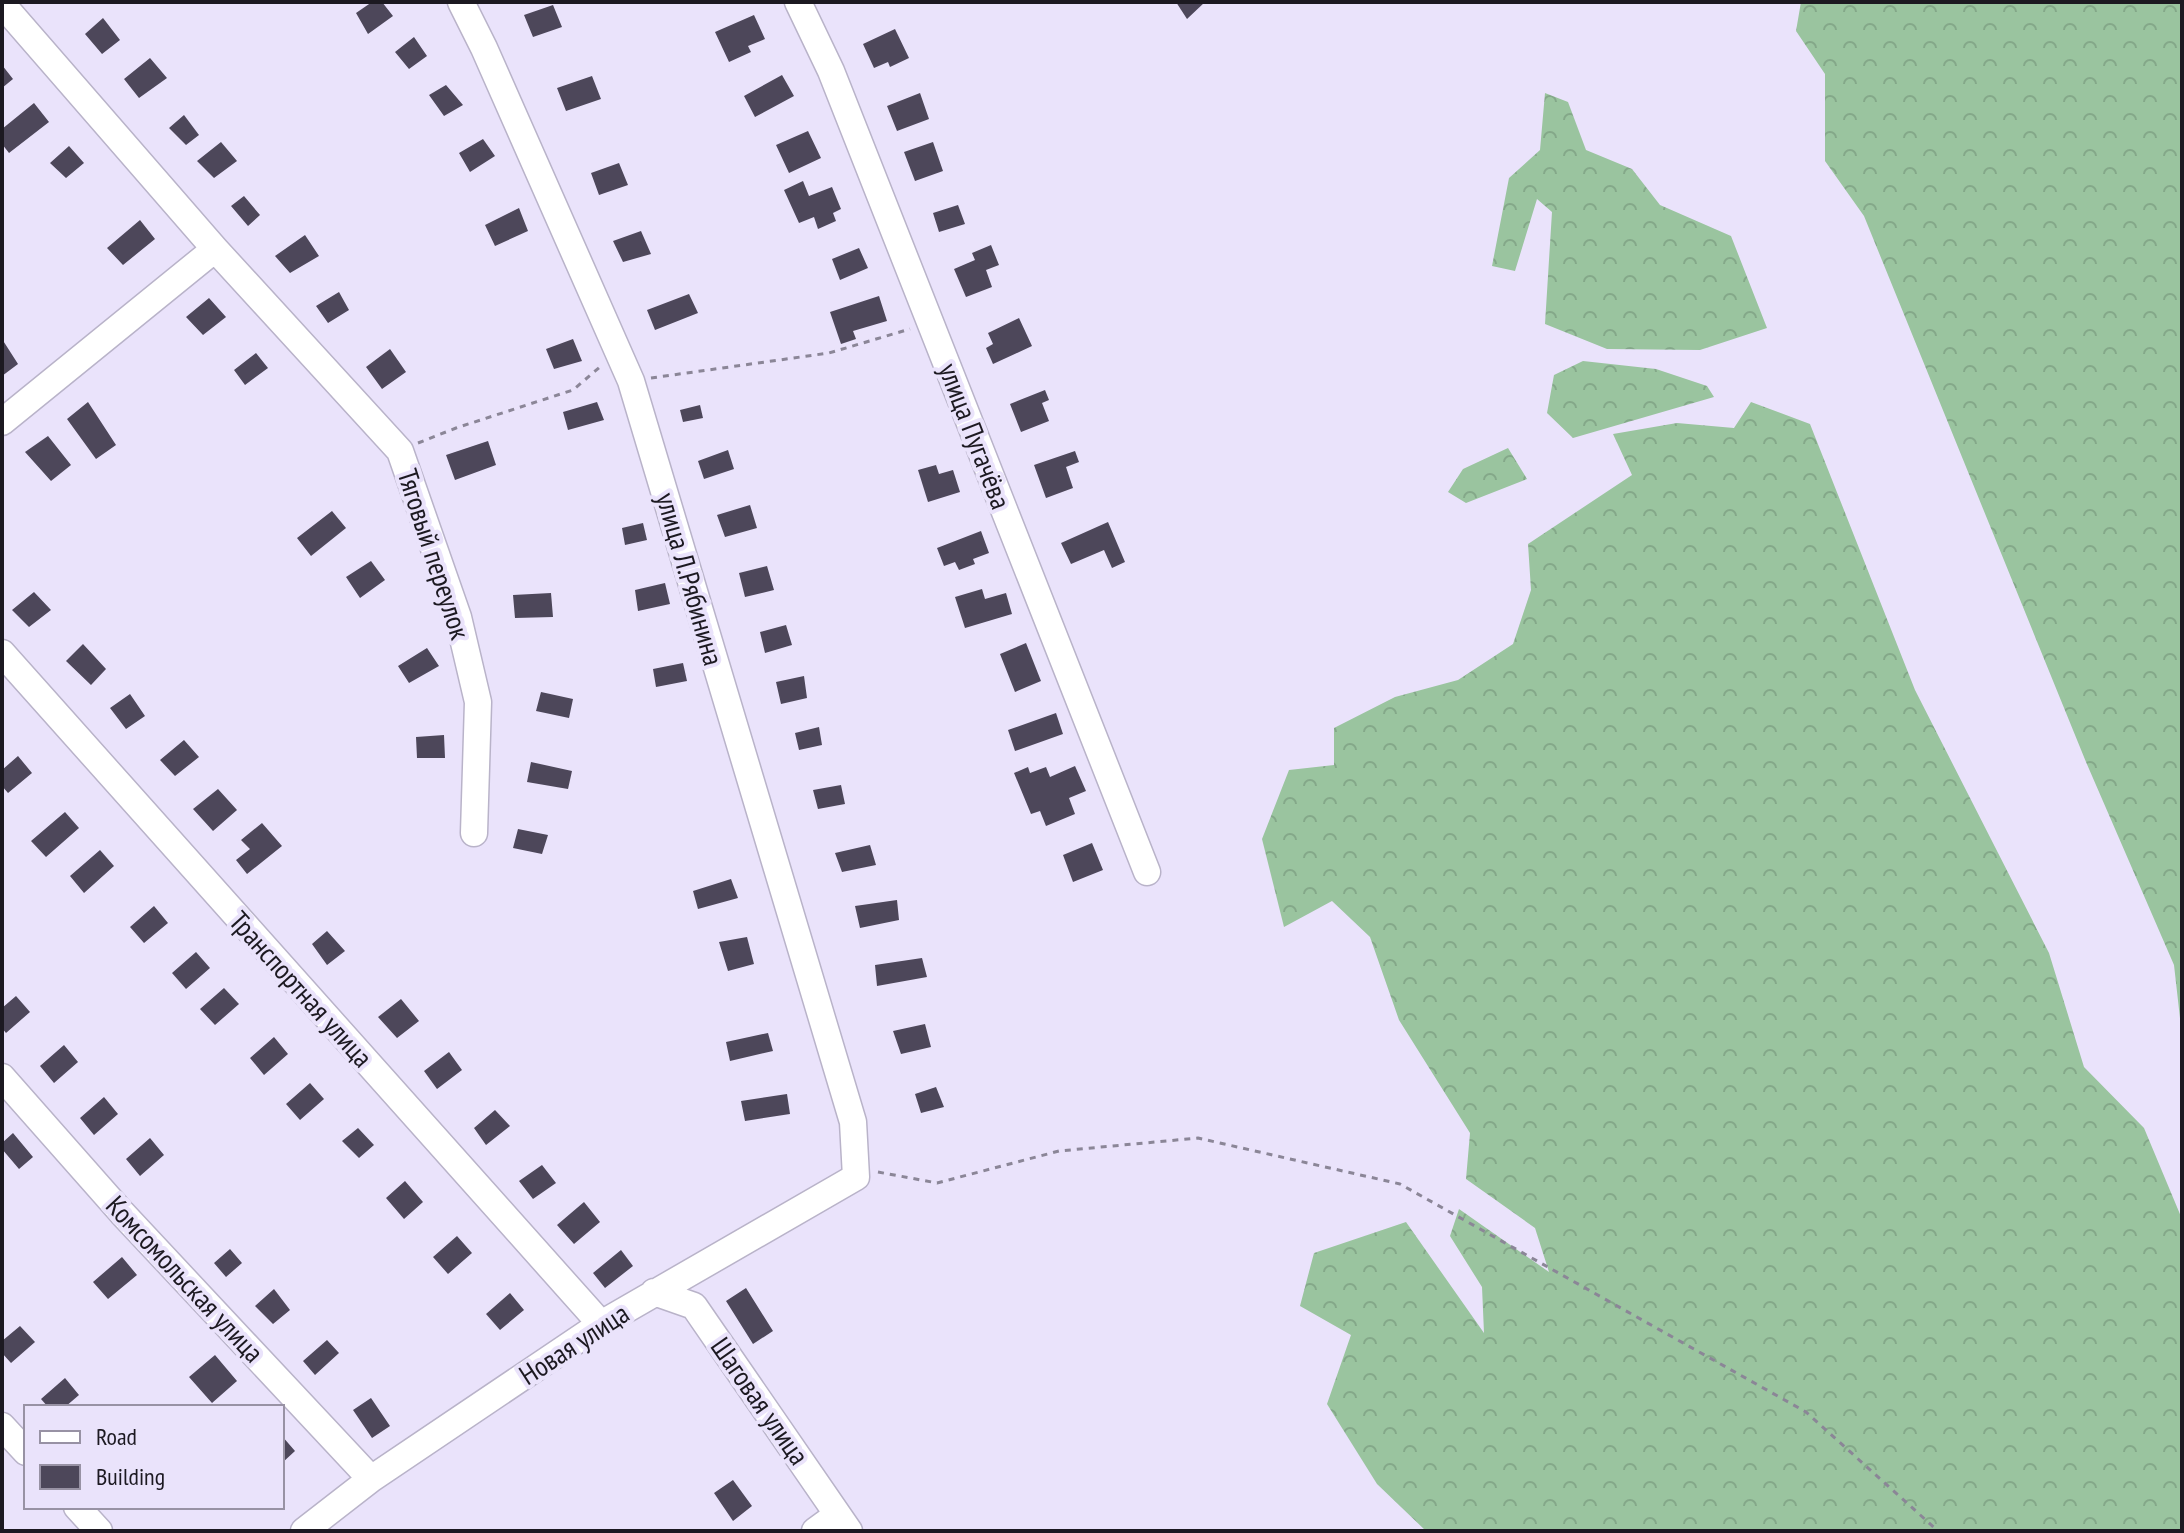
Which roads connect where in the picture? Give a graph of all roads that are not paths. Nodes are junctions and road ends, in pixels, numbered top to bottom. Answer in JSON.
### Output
{"nodes":[{"id":1,"x":461,"y":2,"type":"edge"},
{"id":2,"x":798,"y":2,"type":"edge"},
{"id":3,"x":2,"y":4,"type":"edge"},
{"id":4,"x":215,"y":249,"type":"junction"},
{"id":5,"x":2,"y":422,"type":"edge"},
{"id":6,"x":2,"y":653,"type":"edge"},
{"id":7,"x":474,"y":833,"type":"dead end"},
{"id":8,"x":1147,"y":872,"type":"dead end"},
{"id":9,"x":2,"y":1077,"type":"edge"},
{"id":10,"x":855,"y":1172,"type":"joint"},
{"id":11,"x":654,"y":1292,"type":"junction"},
{"id":12,"x":601,"y":1324,"type":"junction"},
{"id":13,"x":2,"y":1426,"type":"edge"},
{"id":14,"x":24,"y":1450,"type":"edge"},
{"id":15,"x":371,"y":1479,"type":"junction"},
{"id":16,"x":79,"y":1509,"type":"edge"},
{"id":17,"x":843,"y":1523,"type":"edge"},
{"id":18,"x":99,"y":1531,"type":"edge"},
{"id":19,"x":304,"y":1531,"type":"edge"},
{"id":20,"x":815,"y":1531,"type":"edge"}],
"edges":[{"from":1,"to":10,"type":"street","name":"улица Л.Рябинина"},
{"from":2,"to":8,"type":"street","name":"улица Пугачёва"},
{"from":3,"to":4,"type":"street","name":"Тяговый переулок"},
{"from":4,"to":5,"type":"street"},
{"from":4,"to":7,"type":"street","name":"Тяговый переулок"},
{"from":6,"to":12,"type":"street","name":"Транспортная улица"},
{"from":9,"to":15,"type":"street","name":"Комсомольская улица"},
{"from":10,"to":11,"type":"street","name":"Новая улица"},
{"from":11,"to":12,"type":"street","name":"Новая улица"},
{"from":11,"to":17,"type":"street","name":"Шаговая улица"},
{"from":12,"to":15,"type":"street","name":"Новая улица"},
{"from":13,"to":14,"type":"street"},
{"from":15,"to":19,"type":"street","name":"Новая улица"},
{"from":16,"to":18,"type":"street"},
{"from":17,"to":20,"type":"street"}]}
